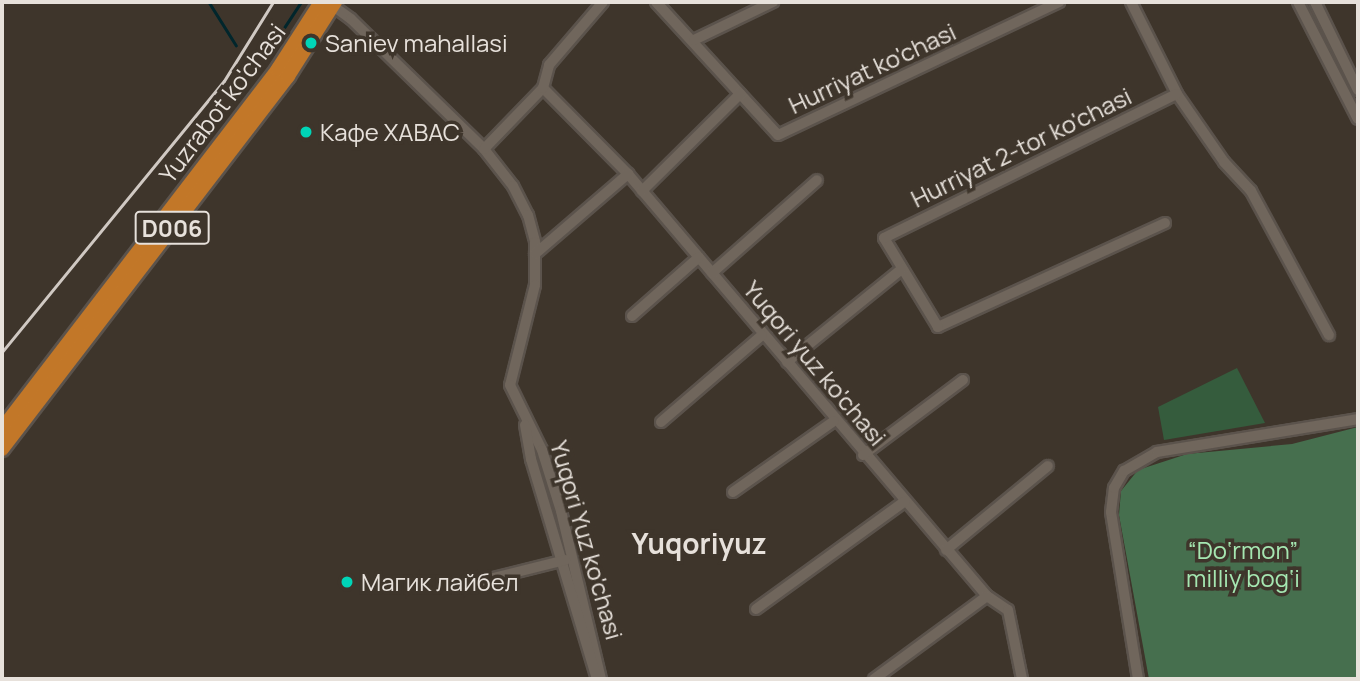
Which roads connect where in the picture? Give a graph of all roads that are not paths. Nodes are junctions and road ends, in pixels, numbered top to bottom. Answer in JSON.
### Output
{"nodes":[{"id":1,"x":603,"y":2,"type":"edge"},
{"id":2,"x":656,"y":2,"type":"edge"},
{"id":3,"x":773,"y":2,"type":"edge"},
{"id":4,"x":1059,"y":2,"type":"edge"},
{"id":5,"x":1131,"y":2,"type":"edge"},
{"id":6,"x":1298,"y":2,"type":"edge"},
{"id":7,"x":1315,"y":2,"type":"edge"},
{"id":8,"x":329,"y":3,"type":"edge"},
{"id":9,"x":694,"y":40,"type":"junction"},
{"id":10,"x":1352,"y":76,"type":"junction"},
{"id":11,"x":1339,"y":82,"type":"junction"},
{"id":12,"x":544,"y":88,"type":"junction"},
{"id":13,"x":1358,"y":90,"type":"edge"},
{"id":14,"x":740,"y":94,"type":"junction"},
{"id":15,"x":1177,"y":94,"type":"junction"},
{"id":16,"x":1358,"y":119,"type":"edge"},
{"id":17,"x":239,"y":130,"type":"junction"},
{"id":18,"x":484,"y":149,"type":"junction"},
{"id":19,"x":628,"y":174,"type":"junction"},
{"id":20,"x":817,"y":180,"type":"dead end"},
{"id":21,"x":642,"y":191,"type":"junction"},
{"id":22,"x":1165,"y":223,"type":"dead end"},
{"id":23,"x":535,"y":254,"type":"junction"},
{"id":24,"x":699,"y":257,"type":"junction"},
{"id":25,"x":902,"y":269,"type":"junction"},
{"id":26,"x":712,"y":273,"type":"junction"},
{"id":27,"x":632,"y":316,"type":"dead end"},
{"id":28,"x":762,"y":335,"type":"junction"},
{"id":29,"x":1329,"y":335,"type":"dead end"},
{"id":30,"x":787,"y":362,"type":"junction"},
{"id":31,"x":963,"y":380,"type":"dead end"},
{"id":32,"x":523,"y":415,"type":"junction"},
{"id":33,"x":1358,"y":419,"type":"edge"},
{"id":34,"x":834,"y":421,"type":"junction"},
{"id":35,"x":661,"y":422,"type":"dead end"},
{"id":36,"x":2,"y":429,"type":"edge"},
{"id":37,"x":2,"y":449,"type":"edge"},
{"id":38,"x":863,"y":455,"type":"junction"},
{"id":39,"x":1048,"y":466,"type":"dead end"},
{"id":40,"x":733,"y":492,"type":"dead end"},
{"id":41,"x":905,"y":501,"type":"junction"},
{"id":42,"x":946,"y":550,"type":"junction"},
{"id":43,"x":574,"y":557,"type":"junction"},
{"id":44,"x":561,"y":561,"type":"junction"},
{"id":45,"x":473,"y":583,"type":"dead end"},
{"id":46,"x":987,"y":596,"type":"junction"},
{"id":47,"x":756,"y":610,"type":"dead end"},
{"id":48,"x":599,"y":679,"type":"edge"},
{"id":49,"x":874,"y":679,"type":"edge"},
{"id":50,"x":1022,"y":679,"type":"edge"},
{"id":51,"x":1138,"y":679,"type":"edge"}],
"edges":[{"from":1,"to":12,"type":"street"},
{"from":2,"to":9,"type":"street"},
{"from":3,"to":9,"type":"street"},
{"from":4,"to":14,"type":"street","name":"Hurriyat ko'chasi"},
{"from":5,"to":15,"type":"street"},
{"from":6,"to":11,"type":"street"},
{"from":7,"to":10,"type":"street"},
{"from":8,"to":17,"type":"main road","name":"Yuzrabot ko'chasi","number":"D006"},
{"from":8,"to":18,"type":"street","name":"Yuqori Yuz ko'chasi"},
{"from":9,"to":14,"type":"street"},
{"from":10,"to":11,"type":"street"},
{"from":10,"to":13,"type":"street"},
{"from":11,"to":16,"type":"street"},
{"from":12,"to":18,"type":"street"},
{"from":12,"to":19,"type":"street","name":"Yuqori yuz ko'chasi"},
{"from":14,"to":21,"type":"street"},
{"from":15,"to":25,"type":"street","name":"Hurriyat 2-tor ko'chasi"},
{"from":15,"to":29,"type":"street"},
{"from":17,"to":36,"type":"main road","name":"Yuzrabot ko'chasi","number":"D006"},
{"from":17,"to":37,"type":"main road","name":"Yuzrabot ko'chasi","number":"D006"},
{"from":18,"to":23,"type":"street","name":"Yuqori Yuz ko'chasi"},
{"from":19,"to":21,"type":"street","name":"Yuqori yuz ko'chasi"},
{"from":19,"to":23,"type":"street"},
{"from":20,"to":26,"type":"street"},
{"from":21,"to":24,"type":"street","name":"Yuqori yuz ko'chasi"},
{"from":22,"to":25,"type":"street"},
{"from":23,"to":32,"type":"street","name":"Yuqori Yuz ko'chasi"},
{"from":24,"to":26,"type":"street","name":"Yuqori yuz ko'chasi"},
{"from":24,"to":27,"type":"street"},
{"from":25,"to":30,"type":"street"},
{"from":26,"to":28,"type":"street","name":"Yuqori yuz ko'chasi"},
{"from":28,"to":30,"type":"street","name":"Yuqori yuz ko'chasi"},
{"from":28,"to":35,"type":"street"},
{"from":30,"to":34,"type":"street","name":"Yuqori yuz ko'chasi"},
{"from":31,"to":38,"type":"street"},
{"from":32,"to":43,"type":"street","name":"Yuqori Yuz ko'chasi"},
{"from":32,"to":44,"type":"street","name":"Yuqori Yuz ko'chasi"},
{"from":33,"to":51,"type":"street"},
{"from":34,"to":38,"type":"street","name":"Yuqori yuz ko'chasi"},
{"from":34,"to":40,"type":"street"},
{"from":38,"to":41,"type":"street","name":"Yuqori yuz ko'chasi"},
{"from":39,"to":42,"type":"street"},
{"from":41,"to":42,"type":"street","name":"Yuqori yuz ko'chasi"},
{"from":41,"to":47,"type":"street"},
{"from":42,"to":46,"type":"street","name":"Yuqori yuz ko'chasi"},
{"from":43,"to":44,"type":"street"},
{"from":43,"to":48,"type":"street","name":"Yuqori Yuz ko'chasi"},
{"from":44,"to":45,"type":"street"},
{"from":44,"to":48,"type":"street","name":"Yuqori Yuz ko'chasi"},
{"from":46,"to":49,"type":"street"},
{"from":46,"to":50,"type":"street","name":"Yuqori yuz ko'chasi"}]}
